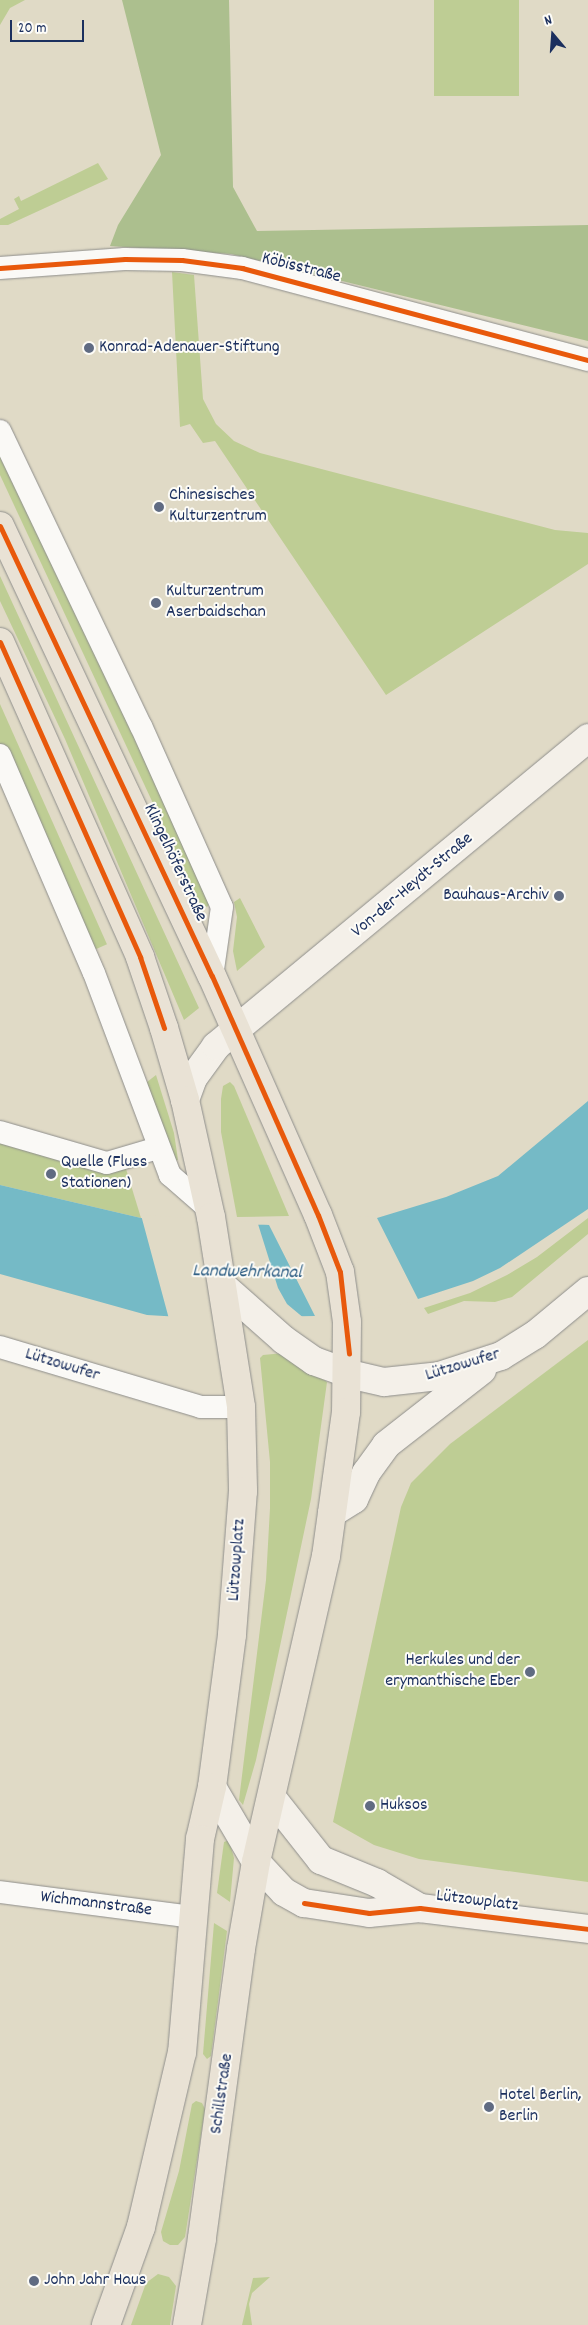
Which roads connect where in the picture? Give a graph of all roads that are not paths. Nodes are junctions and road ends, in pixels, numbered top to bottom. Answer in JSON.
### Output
{"nodes":[{"id":1,"x":0,"y":268,"type":"edge"},
{"id":2,"x":588,"y":360,"type":"edge"},
{"id":3,"x":0,"y":431,"type":"edge"},
{"id":4,"x":0,"y":526,"type":"edge"},
{"id":5,"x":0,"y":642,"type":"edge"},
{"id":6,"x":588,"y":738,"type":"edge"},
{"id":7,"x":0,"y":755,"type":"edge"},
{"id":8,"x":212,"y":976,"type":"junction"},
{"id":9,"x":234,"y":1030,"type":"junction"},
{"id":10,"x":185,"y":1100,"type":"junction"},
{"id":11,"x":0,"y":1132,"type":"edge"},
{"id":12,"x":158,"y":1148,"type":"junction"},
{"id":13,"x":210,"y":1213,"type":"junction"},
{"id":14,"x":224,"y":1287,"type":"junction"},
{"id":15,"x":588,"y":1290,"type":"edge"},
{"id":16,"x":0,"y":1347,"type":"edge"},
{"id":17,"x":501,"y":1356,"type":"junction"},
{"id":18,"x":348,"y":1374,"type":"junction"},
{"id":19,"x":241,"y":1407,"type":"junction"},
{"id":20,"x":332,"y":1514,"type":"junction"},
{"id":21,"x":212,"y":1787,"type":"junction"},
{"id":22,"x":272,"y":1798,"type":"junction"},
{"id":23,"x":256,"y":1862,"type":"junction"},
{"id":24,"x":0,"y":1892,"type":"edge"},
{"id":25,"x":420,"y":1908,"type":"junction"},
{"id":26,"x":192,"y":1917,"type":"junction"},
{"id":27,"x":588,"y":1929,"type":"edge"},
{"id":28,"x":106,"y":2325,"type":"edge"},
{"id":29,"x":187,"y":2325,"type":"edge"}],
"edges":[{"from":1,"to":2,"type":"street","name":"Köbisstraße"},
{"from":3,"to":8,"type":"street","name":"Klingelhöferstraße"},
{"from":4,"to":8,"type":"main road","name":"Klingelhöferstraße"},
{"from":5,"to":10,"type":"main road"},
{"from":6,"to":9,"type":"main road","name":"Von-der-Heydt-Straße"},
{"from":7,"to":12,"type":"street"},
{"from":8,"to":9,"type":"main road","name":"Klingelhöferstraße"},
{"from":9,"to":10,"type":"main road"},
{"from":9,"to":18,"type":"main road","name":"Klingelhöferstraße"},
{"from":10,"to":13,"type":"main road"},
{"from":11,"to":12,"type":"street"},
{"from":12,"to":13,"type":"street"},
{"from":13,"to":14,"type":"main road","name":"Lützowplatz"},
{"from":14,"to":18,"type":"main road","name":"Lützowufer"},
{"from":14,"to":19,"type":"main road","name":"Lützowplatz"},
{"from":15,"to":17,"type":"main road","name":"Lützowufer"},
{"from":16,"to":19,"type":"street","name":"Lützowufer"},
{"from":17,"to":18,"type":"main road","name":"Lützowufer"},
{"from":17,"to":20,"type":"main road"},
{"from":18,"to":20,"type":"main road"},
{"from":19,"to":21,"type":"main road","name":"Lützowplatz"},
{"from":20,"to":22,"type":"main road"},
{"from":21,"to":23,"type":"main road","name":"Lützowplatz"},
{"from":21,"to":26,"type":"main road","name":"Lützowplatz"},
{"from":22,"to":23,"type":"main road"},
{"from":22,"to":25,"type":"main road","name":"Lützowplatz"},
{"from":23,"to":25,"type":"main road","name":"Lützowplatz"},
{"from":23,"to":29,"type":"main road","name":"Schillstraße"},
{"from":24,"to":26,"type":"street","name":"Wichmannstraße"},
{"from":25,"to":27,"type":"main road","name":"Lützowplatz"},
{"from":26,"to":28,"type":"main road"}]}
